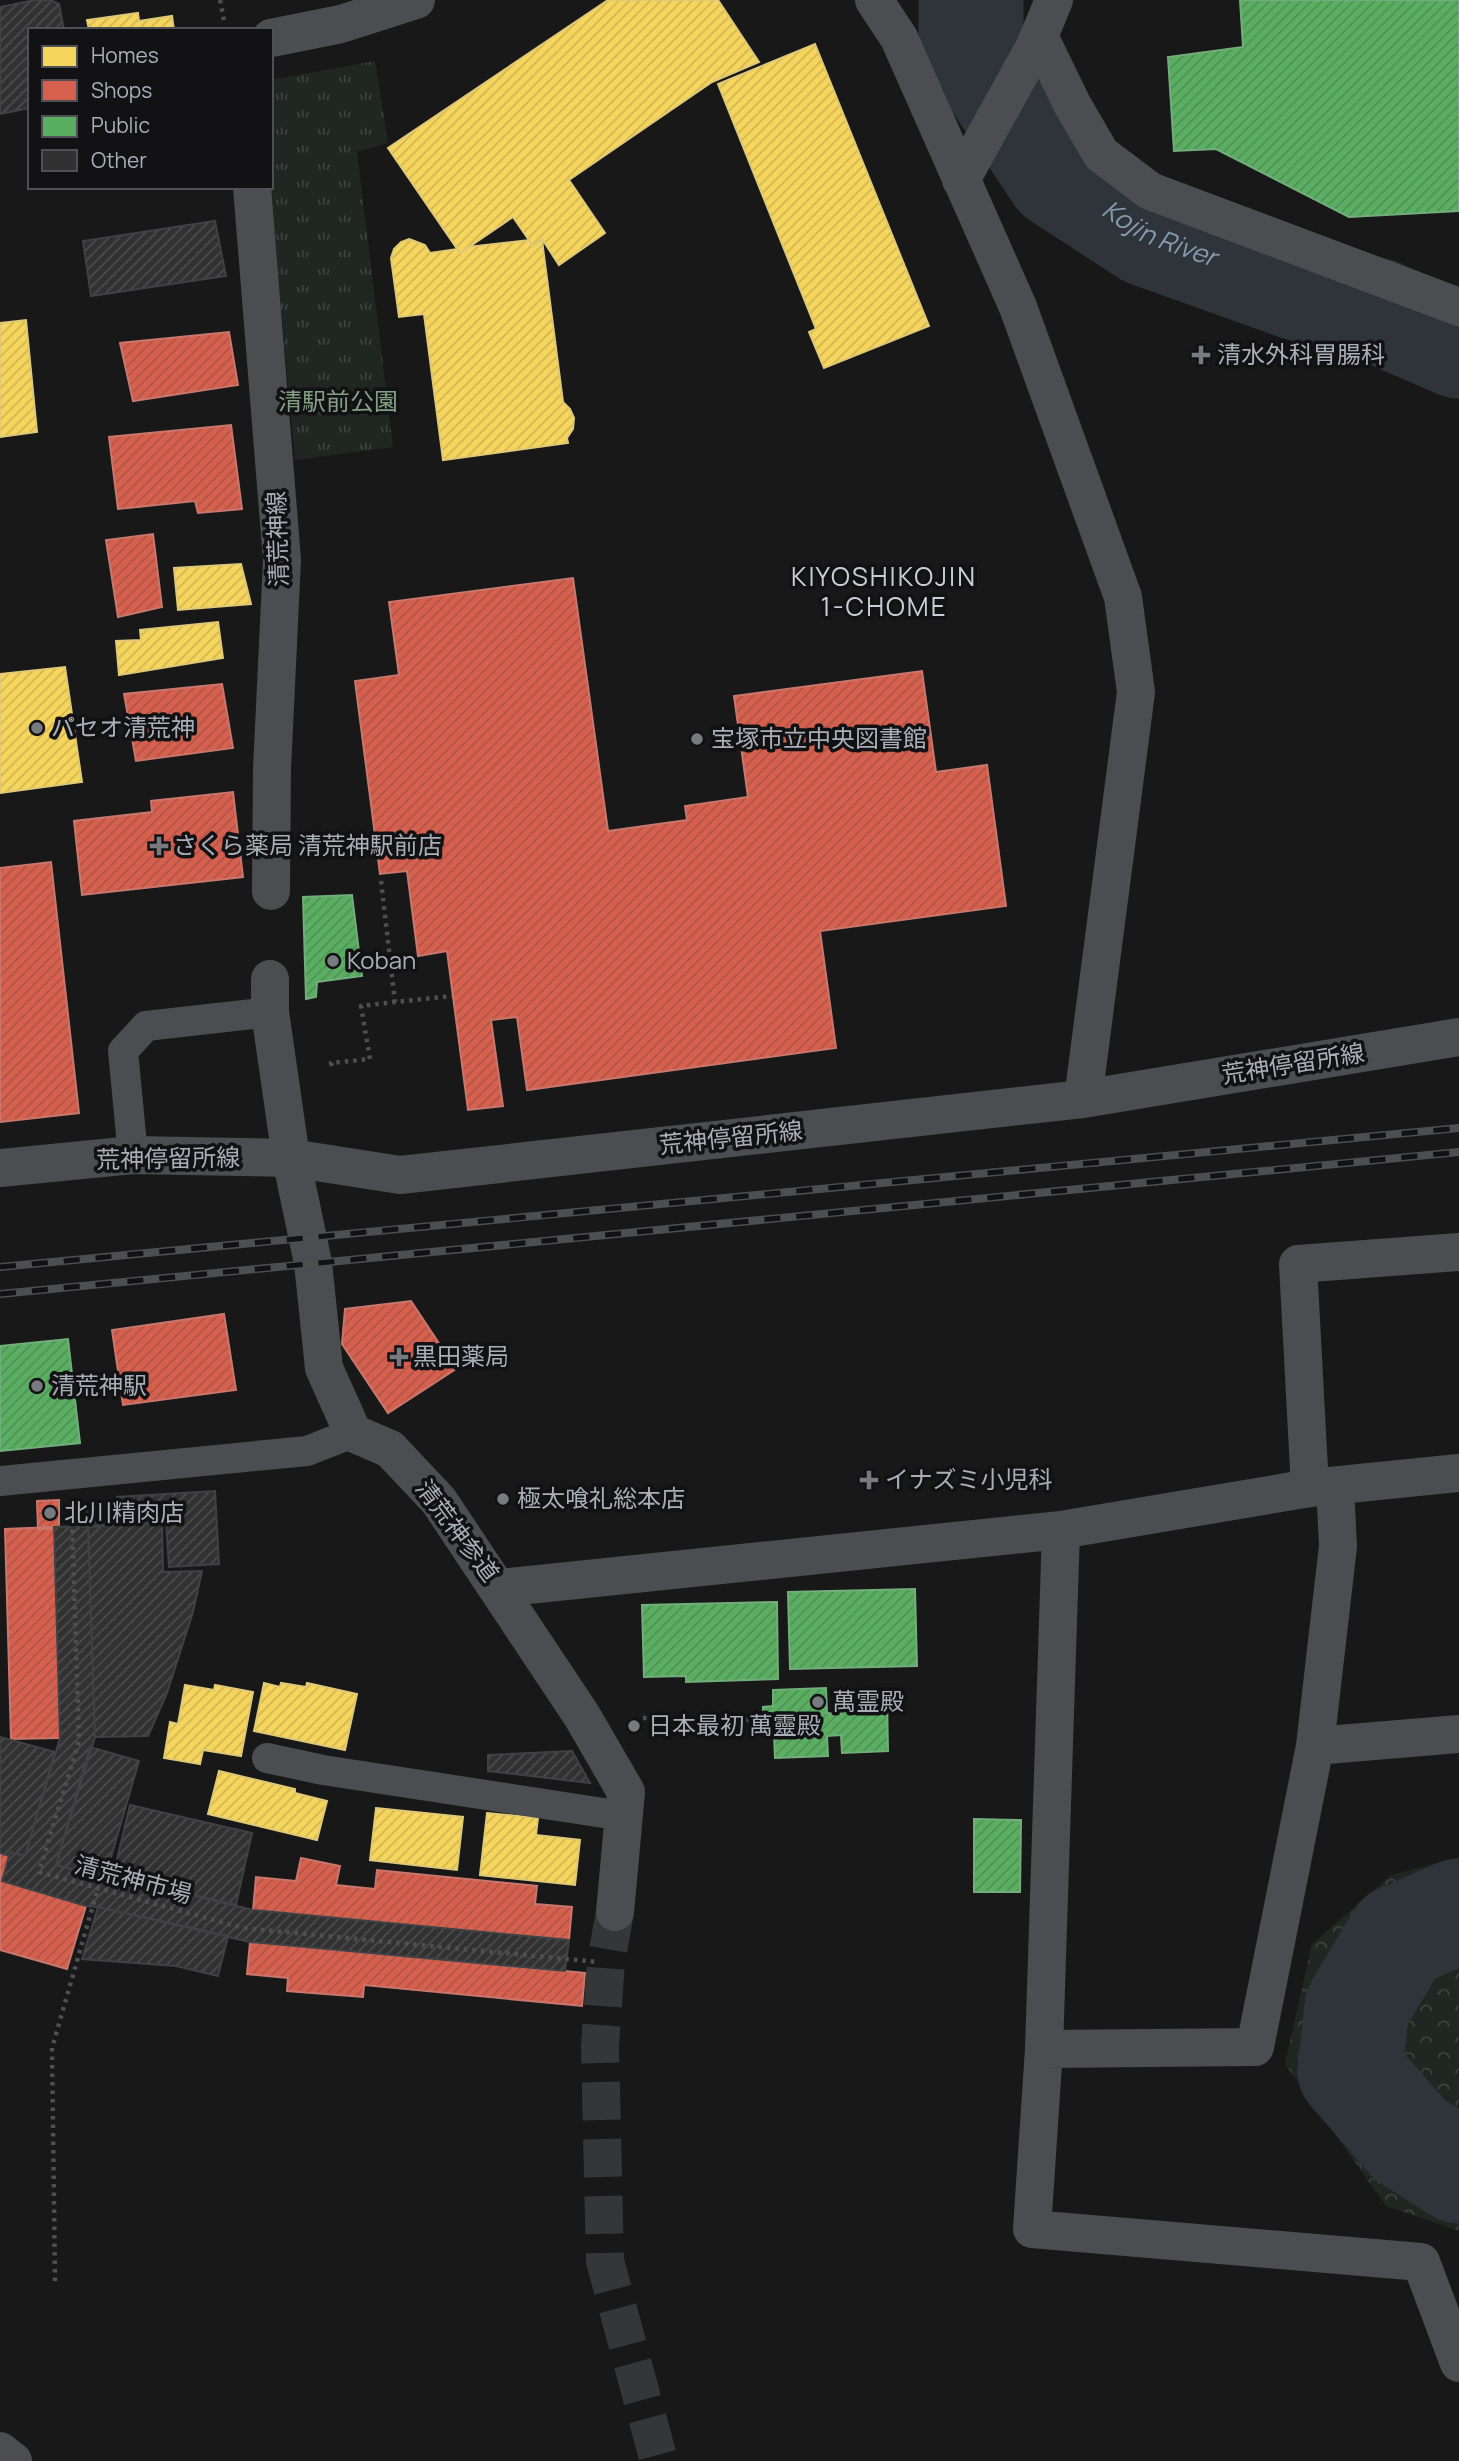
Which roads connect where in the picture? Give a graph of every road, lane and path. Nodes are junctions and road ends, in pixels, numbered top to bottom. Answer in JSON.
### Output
{"nodes":[{"id":1,"x":220,"y":0,"type":"edge"},
{"id":2,"x":416,"y":0,"type":"edge"},
{"id":3,"x":873,"y":0,"type":"edge"},
{"id":4,"x":1054,"y":0,"type":"edge"},
{"id":5,"x":224,"y":21,"type":"dead end"},
{"id":6,"x":273,"y":38,"type":"edge"},
{"id":7,"x":1037,"y":41,"type":"junction"},
{"id":8,"x":970,"y":164,"type":"junction"},
{"id":9,"x":252,"y":189,"type":"edge"},
{"id":10,"x":1459,"y":307,"type":"edge"},
{"id":11,"x":381,"y":881,"type":"dead end"},
{"id":12,"x":271,"y":891,"type":"dead end"},
{"id":13,"x":270,"y":995,"type":"joint"},
{"id":14,"x":452,"y":996,"type":"dead end"},
{"id":15,"x":395,"y":1002,"type":"junction"},
{"id":16,"x":1459,"y":1037,"type":"edge"},
{"id":17,"x":333,"y":1075,"type":"dead end"},
{"id":18,"x":1083,"y":1099,"type":"junction"},
{"id":19,"x":133,"y":1155,"type":"junction"},
{"id":20,"x":290,"y":1158,"type":"junction"},
{"id":21,"x":0,"y":1168,"type":"edge"},
{"id":22,"x":1459,"y":1252,"type":"edge"},
{"id":23,"x":353,"y":1433,"type":"junction"},
{"id":24,"x":1459,"y":1474,"type":"edge"},
{"id":25,"x":0,"y":1481,"type":"edge"},
{"id":26,"x":1323,"y":1487,"type":"junction"},
{"id":27,"x":72,"y":1527,"type":"dead end"},
{"id":28,"x":1061,"y":1530,"type":"junction"},
{"id":29,"x":499,"y":1588,"type":"junction"},
{"id":30,"x":645,"y":1718,"type":"dead end"},
{"id":31,"x":753,"y":1720,"type":"dead end"},
{"id":32,"x":1459,"y":1734,"type":"edge"},
{"id":33,"x":1315,"y":1746,"type":"junction"},
{"id":34,"x":267,"y":1758,"type":"dead end"},
{"id":35,"x":623,"y":1816,"type":"junction"},
{"id":36,"x":98,"y":1888,"type":"junction"},
{"id":37,"x":615,"y":1912,"type":"tunnel mouth"},
{"id":38,"x":606,"y":1962,"type":"dead end"},
{"id":39,"x":1045,"y":2049,"type":"junction"},
{"id":40,"x":55,"y":2281,"type":"dead end"},
{"id":41,"x":1459,"y":2363,"type":"edge"},
{"id":42,"x":0,"y":2451,"type":"edge"},
{"id":43,"x":13,"y":2461,"type":"edge"}],
"edges":[{"from":1,"to":5,"type":"path"},
{"from":2,"to":6,"type":"street"},
{"from":3,"to":8,"type":"street"},
{"from":4,"to":7,"type":"street"},
{"from":7,"to":8,"type":"street"},
{"from":7,"to":10,"type":"street"},
{"from":8,"to":18,"type":"street"},
{"from":9,"to":12,"type":"street","name":"清荒神線"},
{"from":11,"to":15,"type":"path"},
{"from":13,"to":19,"type":"lane"},
{"from":13,"to":20,"type":"street"},
{"from":14,"to":15,"type":"path"},
{"from":15,"to":17,"type":"path"},
{"from":16,"to":18,"type":"street","name":"荒神停留所線"},
{"from":18,"to":20,"type":"street","name":"荒神停留所線"},
{"from":19,"to":20,"type":"street","name":"荒神停留所線"},
{"from":19,"to":21,"type":"street","name":"荒神停留所線"},
{"from":20,"to":23,"type":"street"},
{"from":22,"to":26,"type":"street"},
{"from":23,"to":25,"type":"lane"},
{"from":23,"to":29,"type":"street","name":"清荒神参道"},
{"from":24,"to":26,"type":"street"},
{"from":26,"to":28,"type":"street"},
{"from":26,"to":33,"type":"street"},
{"from":27,"to":36,"type":"path","name":"清荒神市場"},
{"from":28,"to":29,"type":"street"},
{"from":28,"to":39,"type":"street"},
{"from":29,"to":35,"type":"street","name":"清荒神参道"},
{"from":30,"to":31,"type":"path"},
{"from":32,"to":33,"type":"street"},
{"from":33,"to":39,"type":"street"},
{"from":34,"to":35,"type":"lane"},
{"from":35,"to":37,"type":"street","name":"清荒神参道"},
{"from":36,"to":38,"type":"path","name":"清荒神市場"},
{"from":36,"to":40,"type":"path"},
{"from":39,"to":41,"type":"street"},
{"from":42,"to":43,"type":"street"}]}
